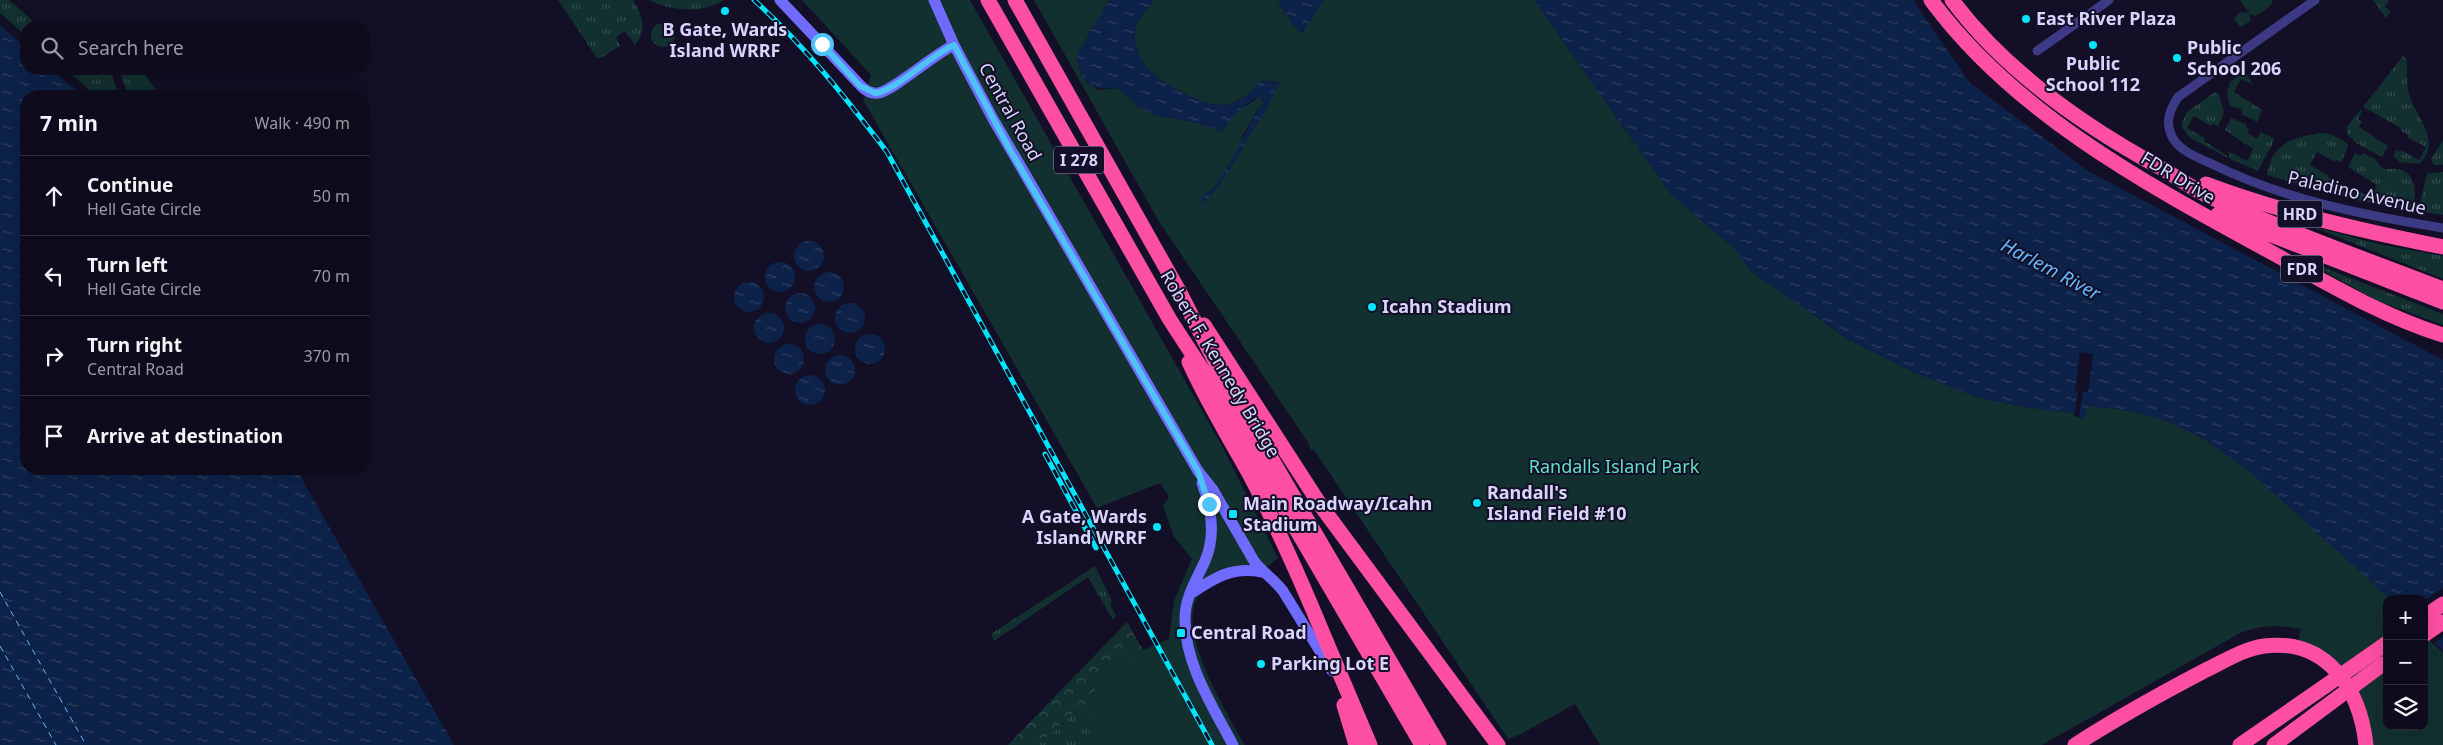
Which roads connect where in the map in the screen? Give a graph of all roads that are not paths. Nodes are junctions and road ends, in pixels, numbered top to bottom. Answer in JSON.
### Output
{"nodes":[{"id":1,"x":780,"y":0,"type":"edge"},
{"id":2,"x":934,"y":0,"type":"edge"},
{"id":3,"x":988,"y":0,"type":"edge"},
{"id":4,"x":1015,"y":0,"type":"edge"},
{"id":5,"x":1931,"y":0,"type":"edge"},
{"id":6,"x":1952,"y":0,"type":"edge"},
{"id":7,"x":2109,"y":0,"type":"edge"},
{"id":8,"x":2316,"y":0,"type":"edge"},
{"id":9,"x":954,"y":45,"type":"junction"},
{"id":10,"x":2037,"y":50,"type":"dead end"},
{"id":11,"x":2160,"y":167,"type":"junction"},
{"id":12,"x":2165,"y":193,"type":"junction"},
{"id":13,"x":2443,"y":228,"type":"edge"},
{"id":14,"x":2443,"y":247,"type":"edge"},
{"id":15,"x":2443,"y":289,"type":"edge"},
{"id":16,"x":1180,"y":291,"type":"junction"},
{"id":17,"x":2443,"y":302,"type":"edge"},
{"id":18,"x":1170,"y":320,"type":"junction"},
{"id":19,"x":2443,"y":335,"type":"edge"},
{"id":20,"x":1198,"y":471,"type":"junction"},
{"id":21,"x":1262,"y":572,"type":"junction"},
{"id":22,"x":1190,"y":594,"type":"junction"},
{"id":23,"x":2443,"y":604,"type":"edge"},
{"id":24,"x":2428,"y":614,"type":"edge"},
{"id":25,"x":2443,"y":622,"type":"edge"},
{"id":26,"x":2428,"y":632,"type":"edge"},
{"id":27,"x":1326,"y":641,"type":"junction"},
{"id":28,"x":2383,"y":646,"type":"edge"},
{"id":29,"x":2383,"y":664,"type":"edge"},
{"id":30,"x":1233,"y":745,"type":"edge"},
{"id":31,"x":1356,"y":745,"type":"edge"},
{"id":32,"x":1372,"y":745,"type":"edge"},
{"id":33,"x":1422,"y":745,"type":"edge"},
{"id":34,"x":1439,"y":745,"type":"edge"},
{"id":35,"x":1498,"y":745,"type":"edge"},
{"id":36,"x":2075,"y":745,"type":"edge"},
{"id":37,"x":2240,"y":745,"type":"edge"},
{"id":38,"x":2274,"y":745,"type":"edge"},
{"id":39,"x":2366,"y":745,"type":"edge"}],
"edges":[{"from":1,"to":9,"type":"street"},
{"from":2,"to":9,"type":"street","name":"Central Road"},
{"from":3,"to":18,"type":"highway","name":"Robert F. Kennedy Bridge","number":"I 278"},
{"from":4,"to":16,"type":"highway","name":"Robert F. Kennedy Bridge","number":"I 278"},
{"from":5,"to":12,"type":"highway","name":"FDR Drive","number":"FDR"},
{"from":6,"to":11,"type":"highway","name":"FDR Drive"},
{"from":7,"to":10,"type":"street"},
{"from":8,"to":13,"type":"street","name":"Paladino Avenue"},
{"from":9,"to":20,"type":"street","name":"Central Road"},
{"from":11,"to":14,"type":"highway","number":"HRD"},
{"from":11,"to":15,"type":"highway"},
{"from":12,"to":17,"type":"highway"},
{"from":12,"to":19,"type":"highway","name":"FDR Drive","number":"FDR"},
{"from":16,"to":34,"type":"highway","name":"Robert F. Kennedy Bridge","number":"I 278"},
{"from":16,"to":35,"type":"highway"},
{"from":18,"to":27,"type":"highway"},
{"from":18,"to":33,"type":"highway","name":"Robert F. Kennedy Bridge","number":"I 278"},
{"from":20,"to":21,"type":"street","name":"Central Road"},
{"from":20,"to":22,"type":"street","name":"Central Road"},
{"from":21,"to":22,"type":"street"},
{"from":21,"to":32,"type":"street","name":"Central Road"},
{"from":22,"to":30,"type":"street","name":"Central Road"},
{"from":23,"to":24,"type":"highway"},
{"from":25,"to":26,"type":"highway"},
{"from":27,"to":31,"type":"highway","bridge":true},
{"from":27,"to":32,"type":"highway","bridge":true},
{"from":28,"to":37,"type":"highway","bridge":true},
{"from":29,"to":38,"type":"highway","bridge":true},
{"from":36,"to":39,"type":"highway"}]}
